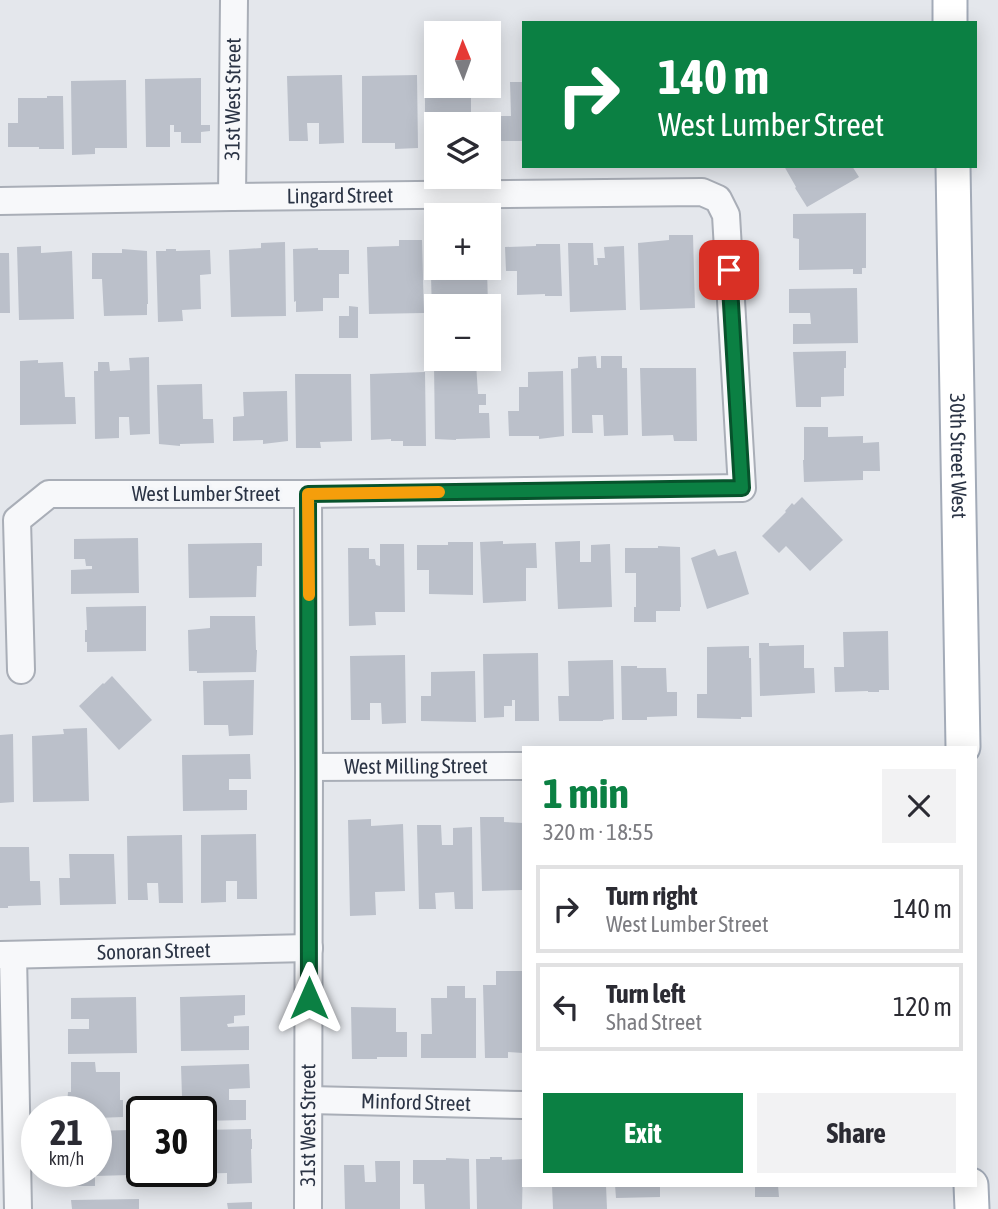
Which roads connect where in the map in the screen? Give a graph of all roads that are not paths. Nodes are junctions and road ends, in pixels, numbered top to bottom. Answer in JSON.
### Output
{"nodes":[{"id":1,"x":234,"y":0,"type":"edge"},
{"id":2,"x":950,"y":0,"type":"edge"},
{"id":3,"x":950,"y":21,"type":"edge"},
{"id":4,"x":953,"y":168,"type":"edge"},
{"id":5,"x":232,"y":197,"type":"junction"},
{"id":6,"x":0,"y":201,"type":"edge"},
{"id":7,"x":742,"y":488,"type":"joint"},
{"id":8,"x":308,"y":494,"type":"junction"},
{"id":9,"x":21,"y":670,"type":"dead end"},
{"id":10,"x":963,"y":746,"type":"edge"},
{"id":11,"x":522,"y":766,"type":"edge"},
{"id":12,"x":309,"y":767,"type":"junction"},
{"id":13,"x":309,"y":948,"type":"junction"},
{"id":14,"x":6,"y":955,"type":"edge"},
{"id":15,"x":309,"y":1100,"type":"junction"},
{"id":16,"x":522,"y":1105,"type":"edge"},
{"id":17,"x":971,"y":1187,"type":"edge"},
{"id":18,"x":19,"y":1209,"type":"edge"},
{"id":19,"x":308,"y":1209,"type":"edge"},
{"id":20,"x":972,"y":1209,"type":"edge"}],
"edges":[{"from":1,"to":5,"type":"street","name":"31st West Street"},
{"from":2,"to":3,"type":"main road"},
{"from":4,"to":10,"type":"main road","name":"30th Street West"},
{"from":5,"to":6,"type":"street","name":"Lingard Street"},
{"from":5,"to":7,"type":"street","name":"Lingard Street"},
{"from":7,"to":8,"type":"street","name":"West Lumber Street"},
{"from":8,"to":9,"type":"street","name":"West Lumber Street"},
{"from":8,"to":12,"type":"street","name":"31st West Street"},
{"from":11,"to":12,"type":"street","name":"West Milling Street"},
{"from":12,"to":13,"type":"street","name":"31st West Street"},
{"from":13,"to":14,"type":"street","name":"Sonoran Street"},
{"from":13,"to":15,"type":"street","name":"31st West Street"},
{"from":14,"to":18,"type":"street"},
{"from":15,"to":16,"type":"street","name":"Minford Street"},
{"from":15,"to":19,"type":"street","name":"31st West Street"},
{"from":17,"to":20,"type":"main road"}]}
